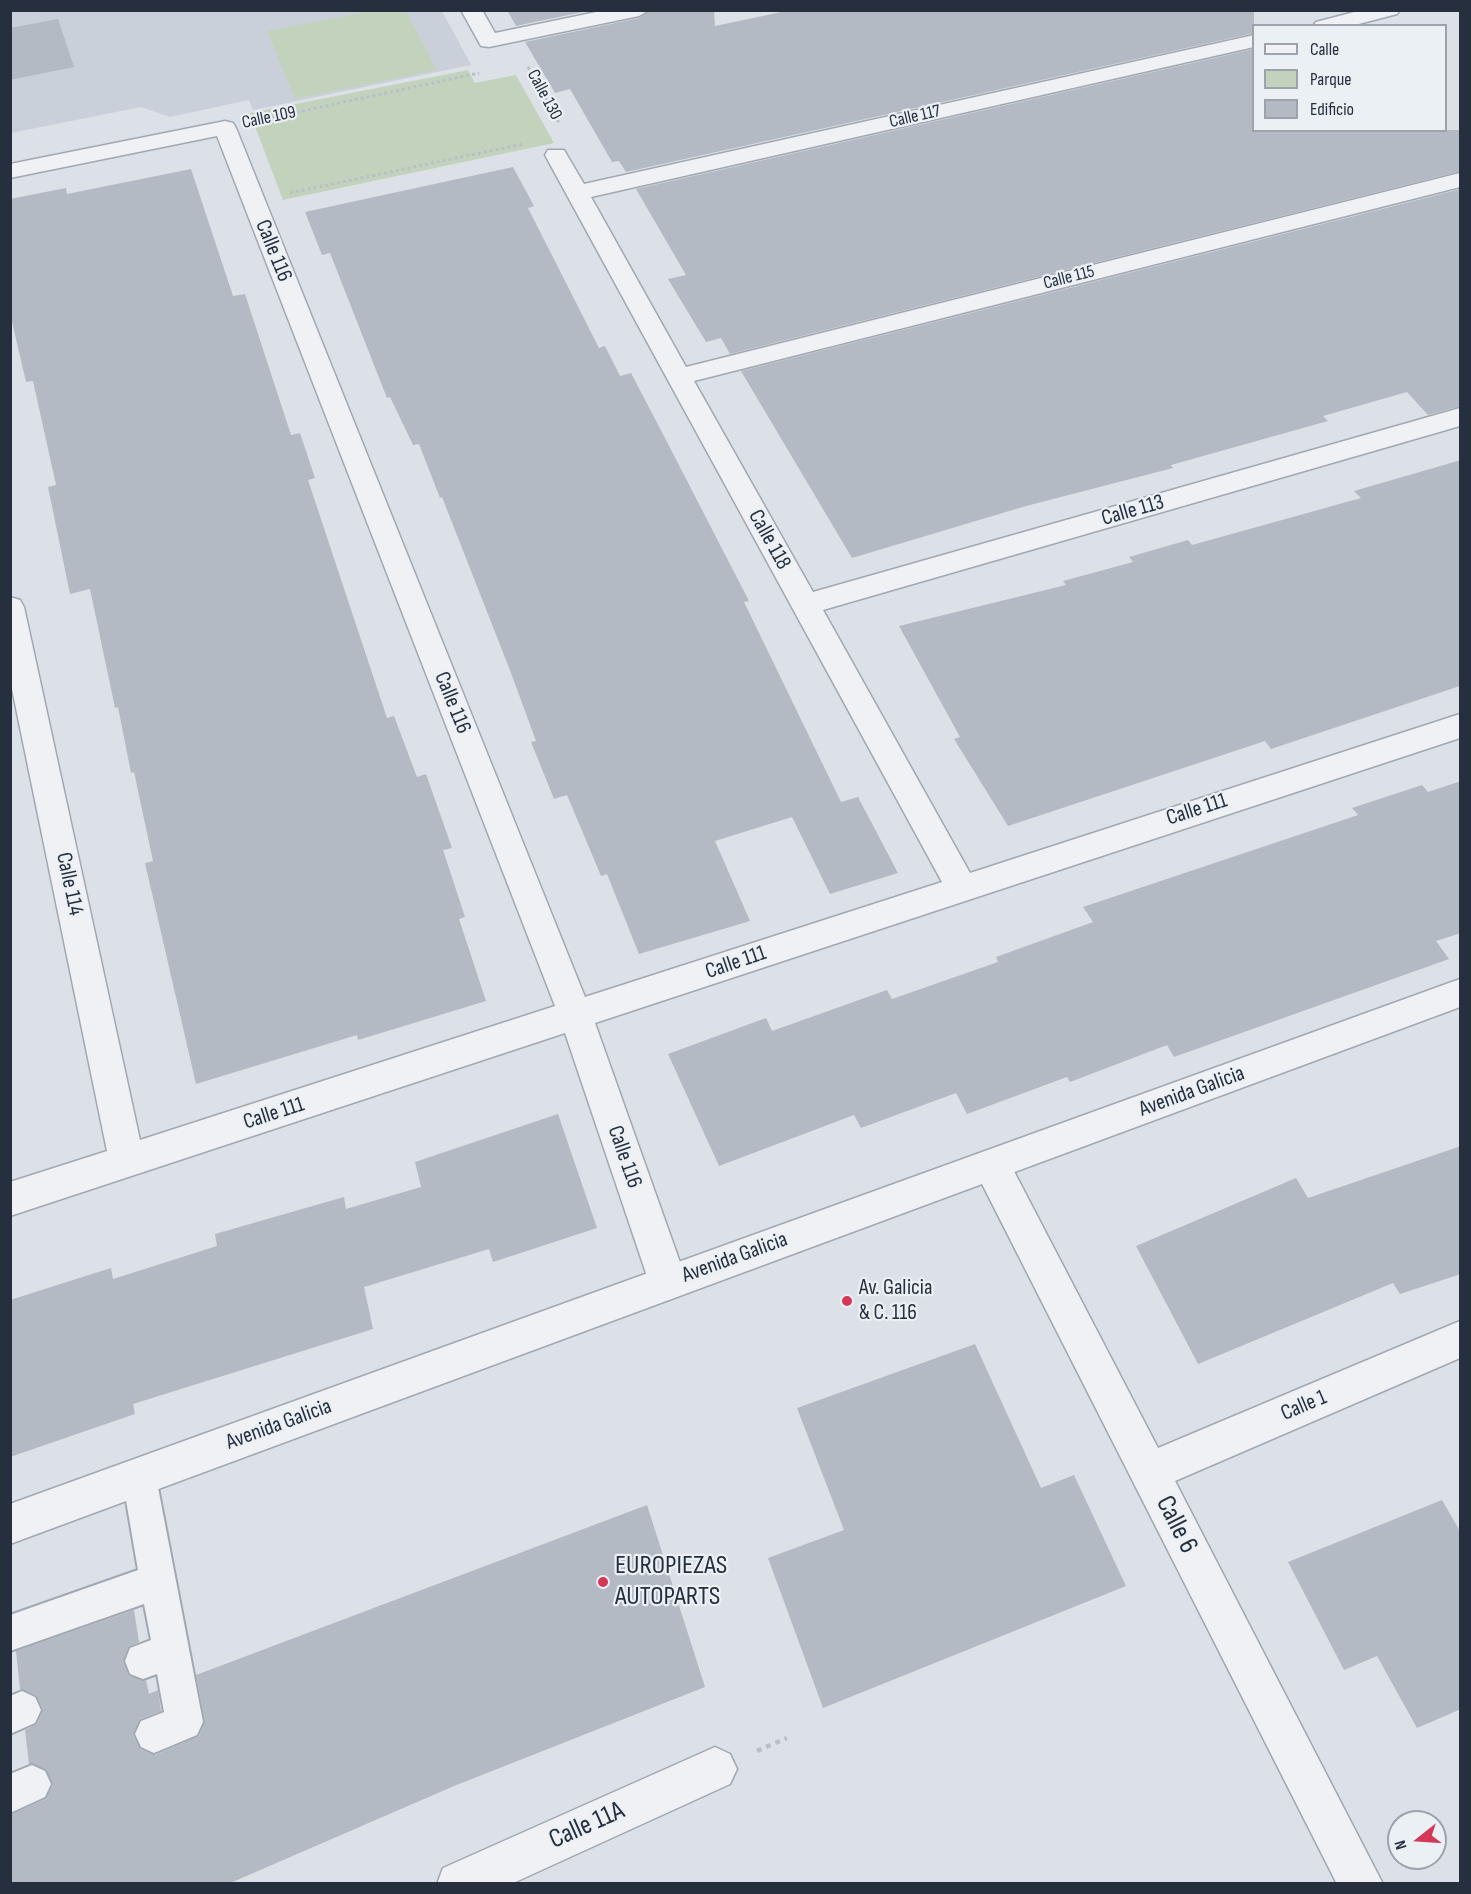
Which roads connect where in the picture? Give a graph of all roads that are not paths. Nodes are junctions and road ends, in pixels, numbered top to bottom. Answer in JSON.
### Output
{"nodes":[{"id":1,"x":471,"y":10,"type":"edge"},
{"id":2,"x":639,"y":10,"type":"edge"},
{"id":3,"x":1390,"y":10,"type":"edge"},
{"id":4,"x":1331,"y":24,"type":"edge"},
{"id":5,"x":1252,"y":41,"type":"edge"},
{"id":6,"x":225,"y":128,"type":"joint"},
{"id":7,"x":560,"y":145,"type":"road end"},
{"id":8,"x":10,"y":171,"type":"edge"},
{"id":9,"x":1461,"y":180,"type":"edge"},
{"id":10,"x":577,"y":193,"type":"junction"},
{"id":11,"x":678,"y":377,"type":"junction"},
{"id":12,"x":1461,"y":417,"type":"edge"},
{"id":13,"x":805,"y":605,"type":"junction"},
{"id":14,"x":10,"y":607,"type":"edge"},
{"id":15,"x":1461,"y":726,"type":"edge"},
{"id":16,"x":961,"y":886,"type":"junction"},
{"id":17,"x":1461,"y":993,"type":"edge"},
{"id":18,"x":576,"y":1016,"type":"junction"},
{"id":19,"x":127,"y":1162,"type":"junction"},
{"id":20,"x":992,"y":1166,"type":"junction"},
{"id":21,"x":10,"y":1199,"type":"edge"},
{"id":22,"x":668,"y":1282,"type":"junction"},
{"id":23,"x":1461,"y":1340,"type":"edge"},
{"id":24,"x":1148,"y":1472,"type":"junction"},
{"id":25,"x":139,"y":1477,"type":"junction"},
{"id":26,"x":10,"y":1524,"type":"edge"},
{"id":27,"x":158,"y":1581,"type":"junction"},
{"id":28,"x":10,"y":1633,"type":"edge"},
{"id":29,"x":154,"y":1734,"type":"dead end"},
{"id":30,"x":715,"y":1769,"type":"dead end"},
{"id":31,"x":459,"y":1884,"type":"edge"},
{"id":32,"x":1361,"y":1884,"type":"edge"}],
"edges":[{"from":1,"to":2,"type":"street"},
{"from":3,"to":4,"type":"street"},
{"from":5,"to":10,"type":"street","name":"Calle 117"},
{"from":6,"to":8,"type":"street","name":"Calle 109"},
{"from":6,"to":18,"type":"street","name":"Calle 116"},
{"from":7,"to":10,"type":"street","name":"Calle 130"},
{"from":9,"to":11,"type":"street","name":"Calle 115"},
{"from":10,"to":11,"type":"street","name":"Calle 118"},
{"from":11,"to":13,"type":"street","name":"Calle 118"},
{"from":12,"to":13,"type":"street","name":"Calle 113"},
{"from":13,"to":16,"type":"street","name":"Calle 118"},
{"from":14,"to":19,"type":"street","name":"Calle 114"},
{"from":15,"to":16,"type":"street","name":"Calle 111"},
{"from":16,"to":18,"type":"street","name":"Calle 111"},
{"from":17,"to":20,"type":"street","name":"Avenida Galicia"},
{"from":18,"to":19,"type":"street","name":"Calle 111"},
{"from":18,"to":22,"type":"street","name":"Calle 116"},
{"from":19,"to":21,"type":"street","name":"Calle 111"},
{"from":20,"to":22,"type":"street","name":"Avenida Galicia"},
{"from":20,"to":24,"type":"street","name":"Calle 6"},
{"from":22,"to":25,"type":"street","name":"Avenida Galicia"},
{"from":23,"to":24,"type":"street","name":"Calle 1"},
{"from":24,"to":32,"type":"street","name":"Calle 6"},
{"from":25,"to":26,"type":"street","name":"Avenida Galicia"},
{"from":25,"to":27,"type":"lane"},
{"from":27,"to":28,"type":"lane"},
{"from":27,"to":29,"type":"lane"},
{"from":30,"to":31,"type":"street","name":"Calle 11A"}]}
